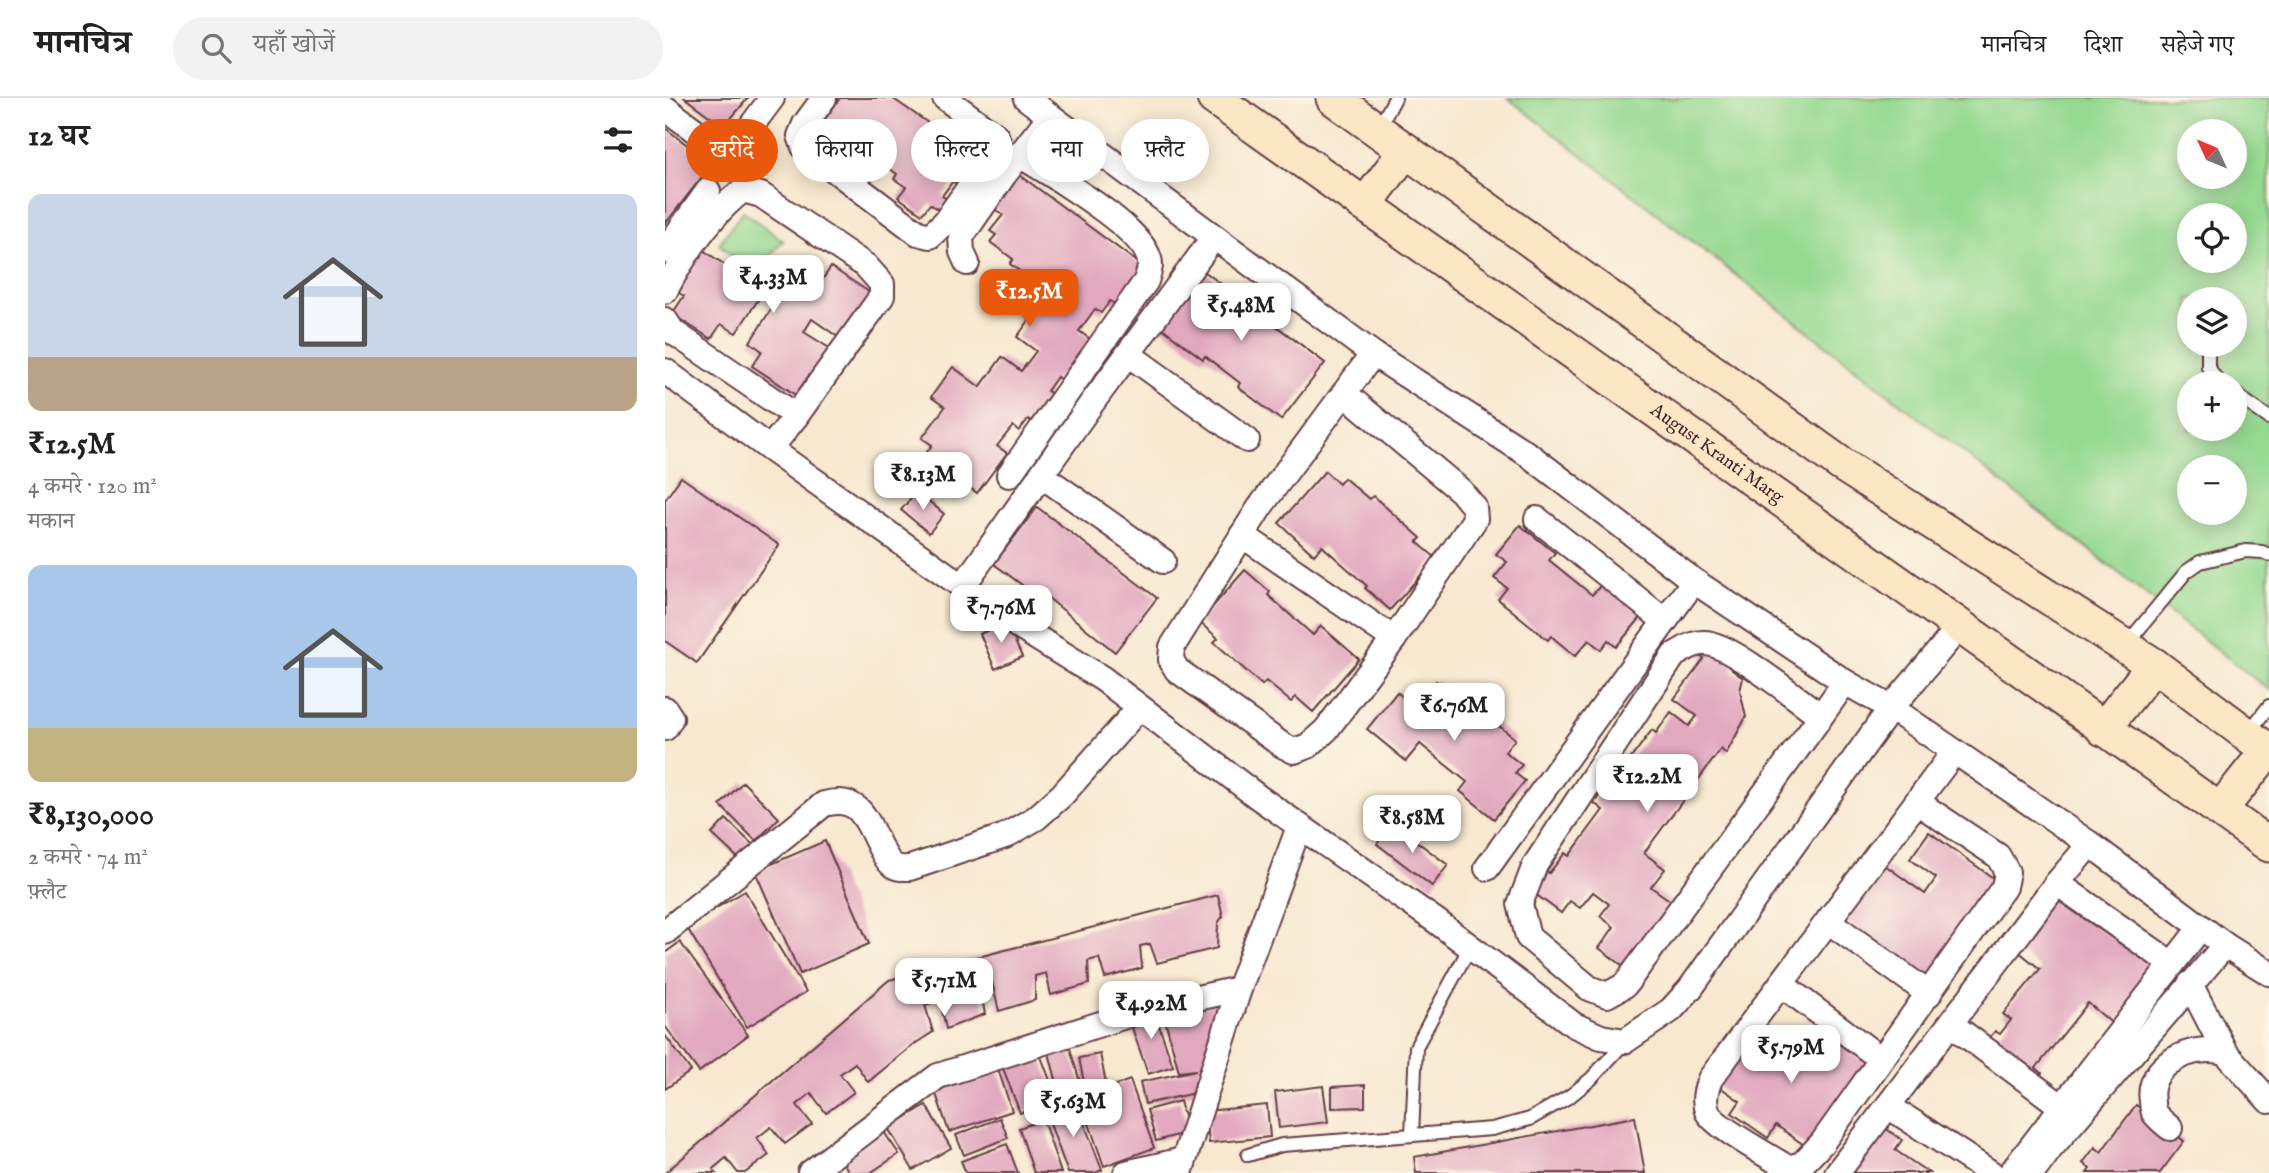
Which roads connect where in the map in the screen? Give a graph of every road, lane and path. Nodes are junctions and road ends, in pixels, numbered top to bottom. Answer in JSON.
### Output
{"nodes":[{"id":1,"x":772,"y":98,"type":"edge"},
{"id":2,"x":824,"y":98,"type":"edge"},
{"id":3,"x":945,"y":98,"type":"edge"},
{"id":4,"x":1026,"y":98,"type":"edge"},
{"id":5,"x":1214,"y":98,"type":"edge"},
{"id":6,"x":1333,"y":98,"type":"edge"},
{"id":7,"x":1395,"y":98,"type":"edge"},
{"id":8,"x":665,"y":108,"type":"edge"},
{"id":9,"x":1050,"y":116,"type":"junction"},
{"id":10,"x":1378,"y":130,"type":"junction"},
{"id":11,"x":1406,"y":150,"type":"junction"},
{"id":12,"x":1020,"y":155,"type":"junction"},
{"id":13,"x":708,"y":191,"type":"dead end"},
{"id":14,"x":1365,"y":205,"type":"junction"},
{"id":15,"x":1214,"y":237,"type":"junction"},
{"id":16,"x":665,"y":251,"type":"edge"},
{"id":17,"x":967,"y":263,"type":"dead end"},
{"id":18,"x":665,"y":291,"type":"edge"},
{"id":19,"x":665,"y":320,"type":"edge"},
{"id":20,"x":1128,"y":354,"type":"junction"},
{"id":21,"x":1373,"y":354,"type":"junction"},
{"id":22,"x":667,"y":376,"type":"edge"},
{"id":23,"x":1344,"y":393,"type":"junction"},
{"id":24,"x":2247,"y":402,"type":"edge"},
{"id":25,"x":796,"y":416,"type":"junction"},
{"id":26,"x":2269,"y":418,"type":"edge"},
{"id":27,"x":1247,"y":440,"type":"dead end"},
{"id":28,"x":770,"y":449,"type":"junction"},
{"id":29,"x":1009,"y":475,"type":"dead end"},
{"id":30,"x":1041,"y":475,"type":"junction"},
{"id":31,"x":1537,"y":519,"type":"dead end"},
{"id":32,"x":1242,"y":535,"type":"junction"},
{"id":33,"x":2269,"y":555,"type":"edge"},
{"id":34,"x":1163,"y":561,"type":"dead end"},
{"id":35,"x":1694,"y":581,"type":"junction"},
{"id":36,"x":963,"y":586,"type":"junction"},
{"id":37,"x":1665,"y":621,"type":"junction"},
{"id":38,"x":1960,"y":626,"type":"junction"},
{"id":39,"x":1394,"y":639,"type":"junction"},
{"id":40,"x":2125,"y":646,"type":"junction"},
{"id":41,"x":2154,"y":665,"type":"junction"},
{"id":42,"x":1845,"y":682,"type":"junction"},
{"id":43,"x":2269,"y":706,"type":"edge"},
{"id":44,"x":1139,"y":708,"type":"junction"},
{"id":45,"x":1891,"y":708,"type":"junction"},
{"id":46,"x":665,"y":709,"type":"edge"},
{"id":47,"x":1821,"y":716,"type":"junction"},
{"id":48,"x":665,"y":728,"type":"edge"},
{"id":49,"x":2103,"y":729,"type":"junction"},
{"id":50,"x":2261,"y":745,"type":"edge"},
{"id":51,"x":1954,"y":752,"type":"junction"},
{"id":52,"x":1917,"y":802,"type":"junction"},
{"id":53,"x":2221,"y":810,"type":"junction"},
{"id":54,"x":1299,"y":827,"type":"junction"},
{"id":55,"x":2090,"y":844,"type":"junction"},
{"id":56,"x":2269,"y":845,"type":"edge"},
{"id":57,"x":1487,"y":868,"type":"dead end"},
{"id":58,"x":2057,"y":883,"type":"junction"},
{"id":59,"x":1828,"y":921,"type":"junction"},
{"id":60,"x":2201,"y":927,"type":"junction"},
{"id":61,"x":665,"y":932,"type":"edge"},
{"id":62,"x":2225,"y":945,"type":"junction"},
{"id":63,"x":1471,"y":947,"type":"junction"},
{"id":64,"x":2172,"y":964,"type":"junction"},
{"id":65,"x":2269,"y":974,"type":"edge"},
{"id":66,"x":1781,"y":984,"type":"junction"},
{"id":67,"x":2190,"y":984,"type":"junction"},
{"id":68,"x":1239,"y":989,"type":"junction"},
{"id":69,"x":1929,"y":993,"type":"junction"},
{"id":70,"x":1951,"y":1024,"type":"junction"},
{"id":71,"x":1625,"y":1041,"type":"junction"},
{"id":72,"x":2225,"y":1052,"type":"junction"},
{"id":73,"x":1881,"y":1059,"type":"junction"},
{"id":74,"x":2269,"y":1101,"type":"edge"},
{"id":75,"x":1888,"y":1106,"type":"junction"},
{"id":76,"x":2061,"y":1106,"type":"junction"},
{"id":77,"x":2170,"y":1128,"type":"dead end"},
{"id":78,"x":1412,"y":1135,"type":"junction"},
{"id":79,"x":1248,"y":1155,"type":"dead end"},
{"id":80,"x":1182,"y":1167,"type":"edge"},
{"id":81,"x":810,"y":1173,"type":"edge"},
{"id":82,"x":1126,"y":1173,"type":"edge"},
{"id":83,"x":1837,"y":1173,"type":"edge"},
{"id":84,"x":1991,"y":1173,"type":"edge"},
{"id":85,"x":2011,"y":1173,"type":"edge"},
{"id":86,"x":2032,"y":1173,"type":"edge"}],
"edges":[{"from":1,"to":8,"type":"street"},
{"from":2,"to":3,"type":"street"},
{"from":4,"to":9,"type":"street"},
{"from":5,"to":14,"type":"main road","name":"August Kranti Marg"},
{"from":6,"to":10,"type":"main road"},
{"from":7,"to":10,"type":"lane"},
{"from":9,"to":12,"type":"street"},
{"from":9,"to":15,"type":"street"},
{"from":10,"to":11,"type":"main road"},
{"from":11,"to":14,"type":"main road"},
{"from":11,"to":40,"type":"main road"},
{"from":12,"to":17,"type":"street"},
{"from":12,"to":29,"type":"street"},
{"from":13,"to":16,"type":"street"},
{"from":14,"to":38,"type":"main road","name":"August Kranti Marg"},
{"from":15,"to":20,"type":"street"},
{"from":15,"to":21,"type":"street"},
{"from":18,"to":25,"type":"street"},
{"from":19,"to":25,"type":"street"},
{"from":20,"to":27,"type":"street"},
{"from":20,"to":30,"type":"street"},
{"from":21,"to":23,"type":"street"},
{"from":21,"to":35,"type":"street"},
{"from":22,"to":28,"type":"street"},
{"from":23,"to":32,"type":"street"},
{"from":23,"to":39,"type":"street"},
{"from":24,"to":26,"type":"lane"},
{"from":25,"to":28,"type":"street"},
{"from":28,"to":36,"type":"street"},
{"from":30,"to":34,"type":"street"},
{"from":30,"to":36,"type":"street"},
{"from":31,"to":37,"type":"street"},
{"from":32,"to":39,"type":"street"},
{"from":32,"to":39,"type":"street"},
{"from":33,"to":40,"type":"lane"},
{"from":35,"to":37,"type":"street"},
{"from":35,"to":42,"type":"street"},
{"from":36,"to":44,"type":"street"},
{"from":37,"to":57,"type":"street"},
{"from":38,"to":45,"type":"street"},
{"from":38,"to":49,"type":"main road","name":"August Kranti Marg"},
{"from":40,"to":41,"type":"main road"},
{"from":41,"to":49,"type":"main road"},
{"from":41,"to":50,"type":"main road"},
{"from":42,"to":45,"type":"street"},
{"from":42,"to":47,"type":"street"},
{"from":43,"to":50,"type":"lane"},
{"from":44,"to":54,"type":"street"},
{"from":44,"to":61,"type":"street"},
{"from":45,"to":51,"type":"street"},
{"from":45,"to":71,"type":"street"},
{"from":46,"to":48,"type":"street"},
{"from":47,"to":47,"type":"street"},
{"from":49,"to":53,"type":"main road","name":"August Kranti Marg"},
{"from":50,"to":53,"type":"main road"},
{"from":51,"to":52,"type":"street"},
{"from":51,"to":55,"type":"street"},
{"from":52,"to":59,"type":"street"},
{"from":52,"to":69,"type":"street"},
{"from":53,"to":56,"type":"main road","name":"August Kranti Marg"},
{"from":54,"to":63,"type":"street"},
{"from":54,"to":68,"type":"street"},
{"from":55,"to":58,"type":"street"},
{"from":55,"to":60,"type":"street"},
{"from":58,"to":64,"type":"street"},
{"from":58,"to":70,"type":"street"},
{"from":59,"to":66,"type":"street"},
{"from":59,"to":69,"type":"street"},
{"from":60,"to":62,"type":"street"},
{"from":60,"to":64,"type":"street"},
{"from":62,"to":65,"type":"street"},
{"from":62,"to":67,"type":"street"},
{"from":63,"to":71,"type":"street"},
{"from":63,"to":78,"type":"lane"},
{"from":64,"to":76,"type":"street"},
{"from":66,"to":73,"type":"street"},
{"from":66,"to":73,"type":"street"},
{"from":67,"to":72,"type":"street"},
{"from":67,"to":86,"type":"street"},
{"from":68,"to":80,"type":"street"},
{"from":68,"to":81,"type":"street"},
{"from":69,"to":73,"type":"street"},
{"from":70,"to":75,"type":"street"},
{"from":70,"to":76,"type":"street"},
{"from":71,"to":78,"type":"lane"},
{"from":72,"to":74,"type":"street"},
{"from":72,"to":77,"type":"street"},
{"from":75,"to":83,"type":"street"},
{"from":75,"to":84,"type":"street"},
{"from":76,"to":85,"type":"street"},
{"from":78,"to":79,"type":"lane"},
{"from":80,"to":82,"type":"street"}]}
